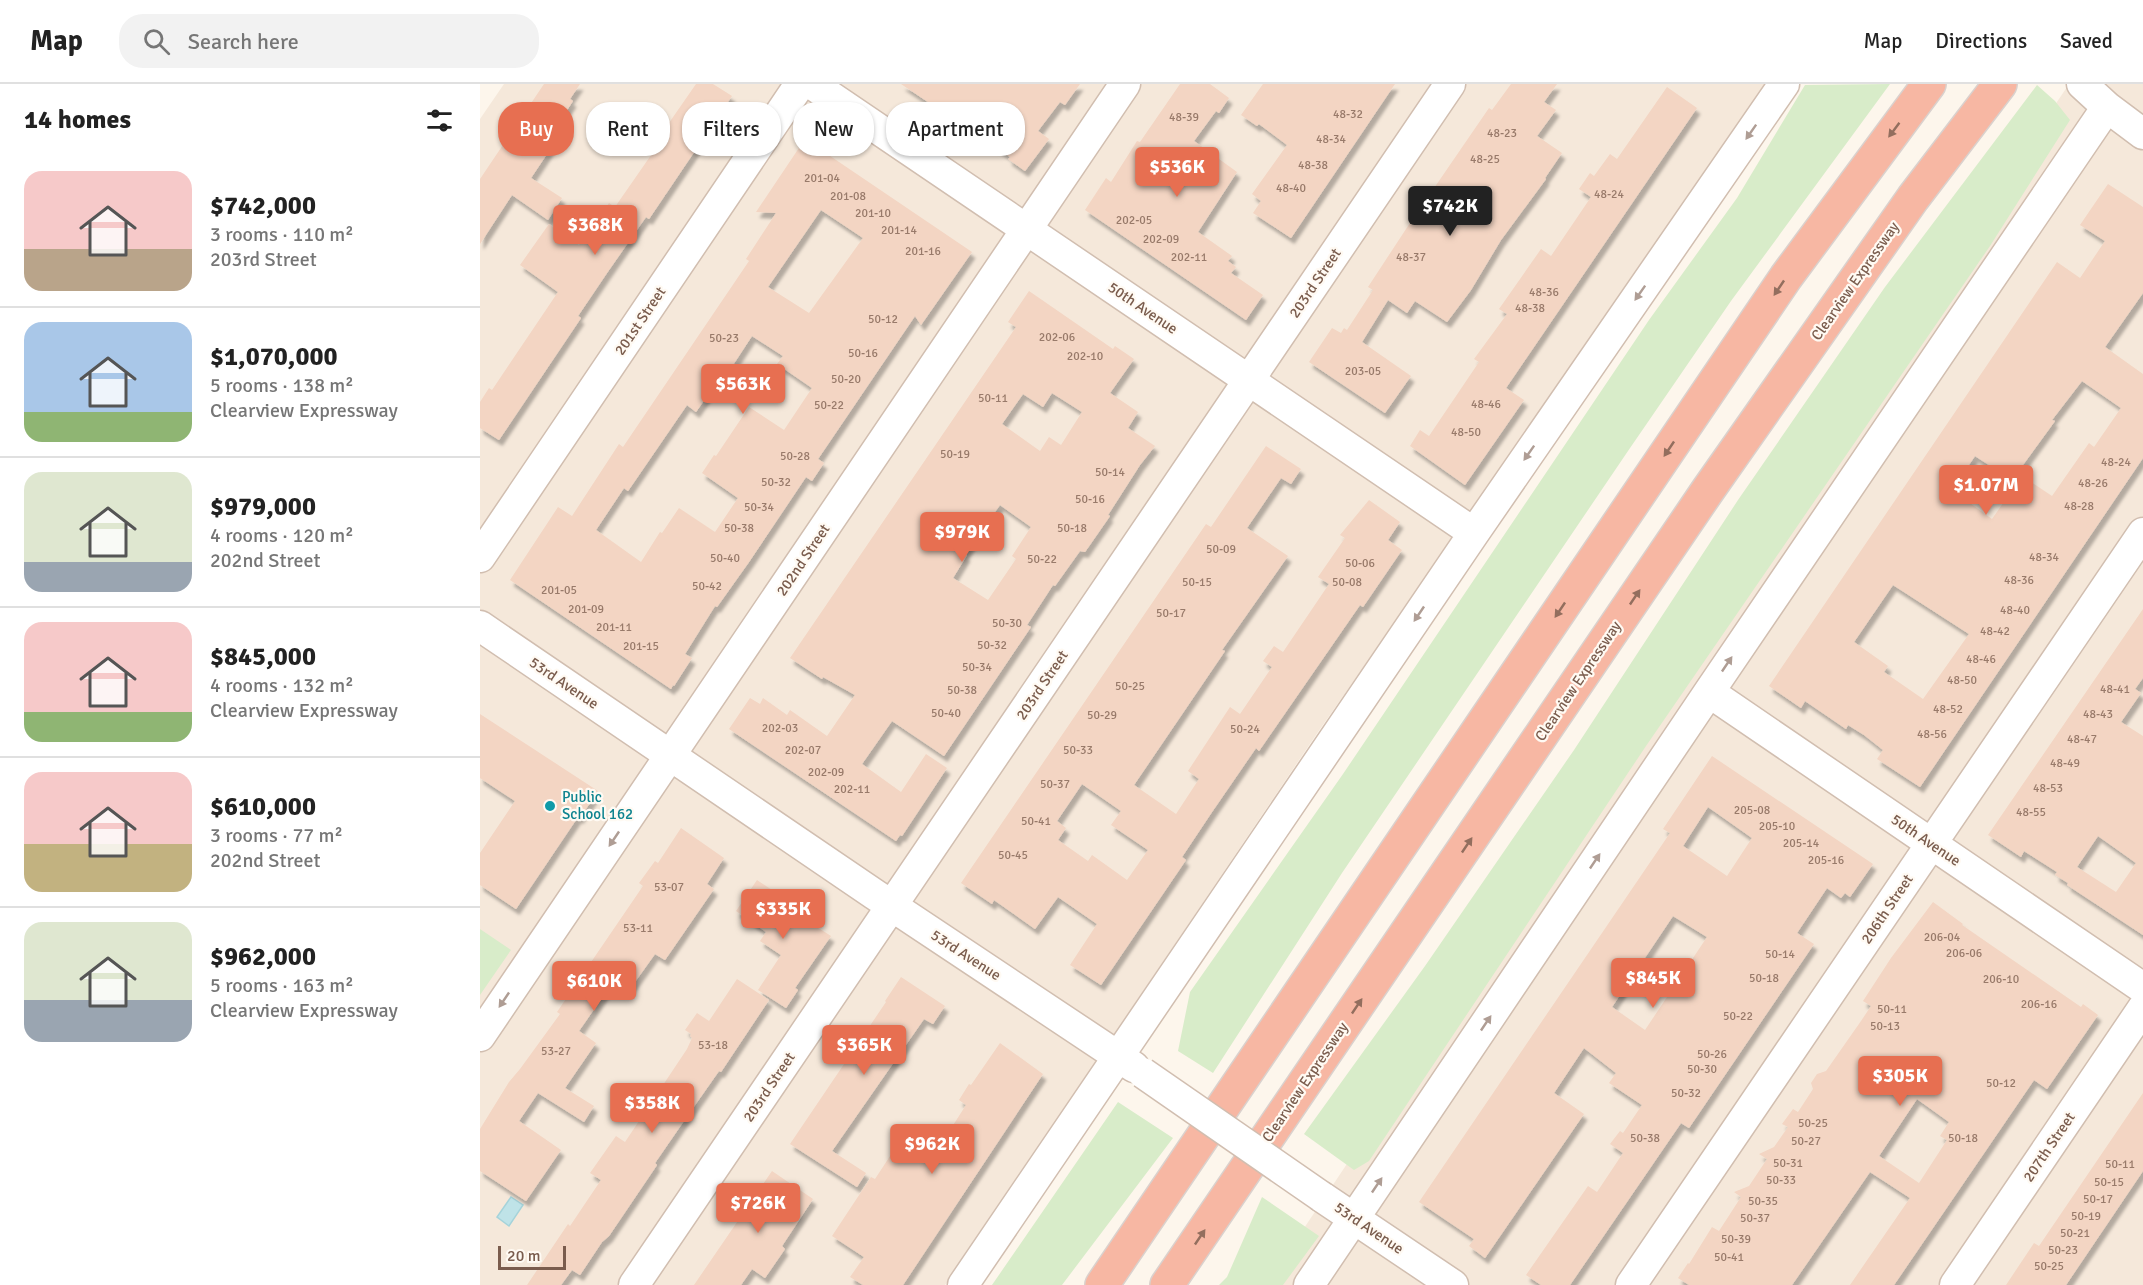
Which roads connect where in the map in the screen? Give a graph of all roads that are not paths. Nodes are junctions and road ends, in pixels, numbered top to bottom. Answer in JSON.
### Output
{"nodes":[{"id":1,"x":800,"y":84,"type":"edge"},
{"id":2,"x":812,"y":84,"type":"edge"},
{"id":3,"x":1125,"y":84,"type":"edge"},
{"id":4,"x":1450,"y":84,"type":"edge"},
{"id":5,"x":1784,"y":84,"type":"edge"},
{"id":6,"x":1929,"y":84,"type":"edge"},
{"id":7,"x":2001,"y":84,"type":"edge"},
{"id":8,"x":2082,"y":84,"type":"edge"},
{"id":9,"x":2107,"y":107,"type":"junction"},
{"id":10,"x":2143,"y":134,"type":"edge"},
{"id":11,"x":1027,"y":229,"type":"junction"},
{"id":12,"x":1249,"y":380,"type":"junction"},
{"id":13,"x":1474,"y":533,"type":"junction"},
{"id":14,"x":2143,"y":533,"type":"edge"},
{"id":15,"x":480,"y":557,"type":"edge"},
{"id":16,"x":480,"y":626,"type":"edge"},
{"id":17,"x":1709,"y":692,"type":"junction"},
{"id":18,"x":670,"y":756,"type":"junction"},
{"id":19,"x":1931,"y":843,"type":"junction"},
{"id":20,"x":892,"y":906,"type":"junction"},
{"id":21,"x":2143,"y":988,"type":"edge"},
{"id":22,"x":2143,"y":1008,"type":"edge"},
{"id":23,"x":480,"y":1036,"type":"edge"},
{"id":24,"x":1131,"y":1065,"type":"junction"},
{"id":25,"x":1355,"y":1218,"type":"junction"},
{"id":26,"x":634,"y":1285,"type":"edge"},
{"id":27,"x":963,"y":1285,"type":"edge"},
{"id":28,"x":1102,"y":1285,"type":"edge"},
{"id":29,"x":1167,"y":1285,"type":"edge"},
{"id":30,"x":1309,"y":1285,"type":"edge"},
{"id":31,"x":1453,"y":1285,"type":"edge"},
{"id":32,"x":1631,"y":1285,"type":"edge"},
{"id":33,"x":1955,"y":1285,"type":"edge"}],
"edges":[{"from":1,"to":15,"type":"street","name":"201st Street"},
{"from":2,"to":11,"type":"street","name":"50th Avenue"},
{"from":3,"to":11,"type":"street","name":"202nd Street"},
{"from":4,"to":12,"type":"street","name":"203rd Street"},
{"from":5,"to":13,"type":"street","one_way":true},
{"from":6,"to":28,"type":"highway","one_way":true},
{"from":29,"to":7,"type":"highway","name":"Clearview Expressway","one_way":true},
{"from":8,"to":9,"type":"street"},
{"from":9,"to":10,"type":"street"},
{"from":17,"to":9,"type":"street","one_way":true},
{"from":11,"to":12,"type":"street","name":"50th Avenue"},
{"from":11,"to":18,"type":"street","name":"202nd Street"},
{"from":12,"to":13,"type":"street","name":"50th Avenue"},
{"from":12,"to":20,"type":"street","name":"203rd Street"},
{"from":13,"to":24,"type":"street","one_way":true},
{"from":14,"to":19,"type":"street","name":"206th Street"},
{"from":16,"to":18,"type":"street","name":"53rd Avenue"},
{"from":17,"to":19,"type":"street","name":"50th Avenue"},
{"from":25,"to":17,"type":"street","one_way":true},
{"from":18,"to":20,"type":"street","name":"53rd Avenue"},
{"from":18,"to":23,"type":"street","name":"202nd Street","one_way":true},
{"from":19,"to":21,"type":"street","name":"50th Avenue"},
{"from":19,"to":32,"type":"street","name":"206th Street"},
{"from":20,"to":24,"type":"street","name":"53rd Avenue"},
{"from":20,"to":26,"type":"street","name":"203rd Street"},
{"from":22,"to":33,"type":"street","name":"207th Street"},
{"from":24,"to":25,"type":"street","name":"53rd Avenue","bridge":true},
{"from":24,"to":27,"type":"street"},
{"from":25,"to":30,"type":"street"},
{"from":25,"to":31,"type":"street","name":"53rd Avenue"}]}
